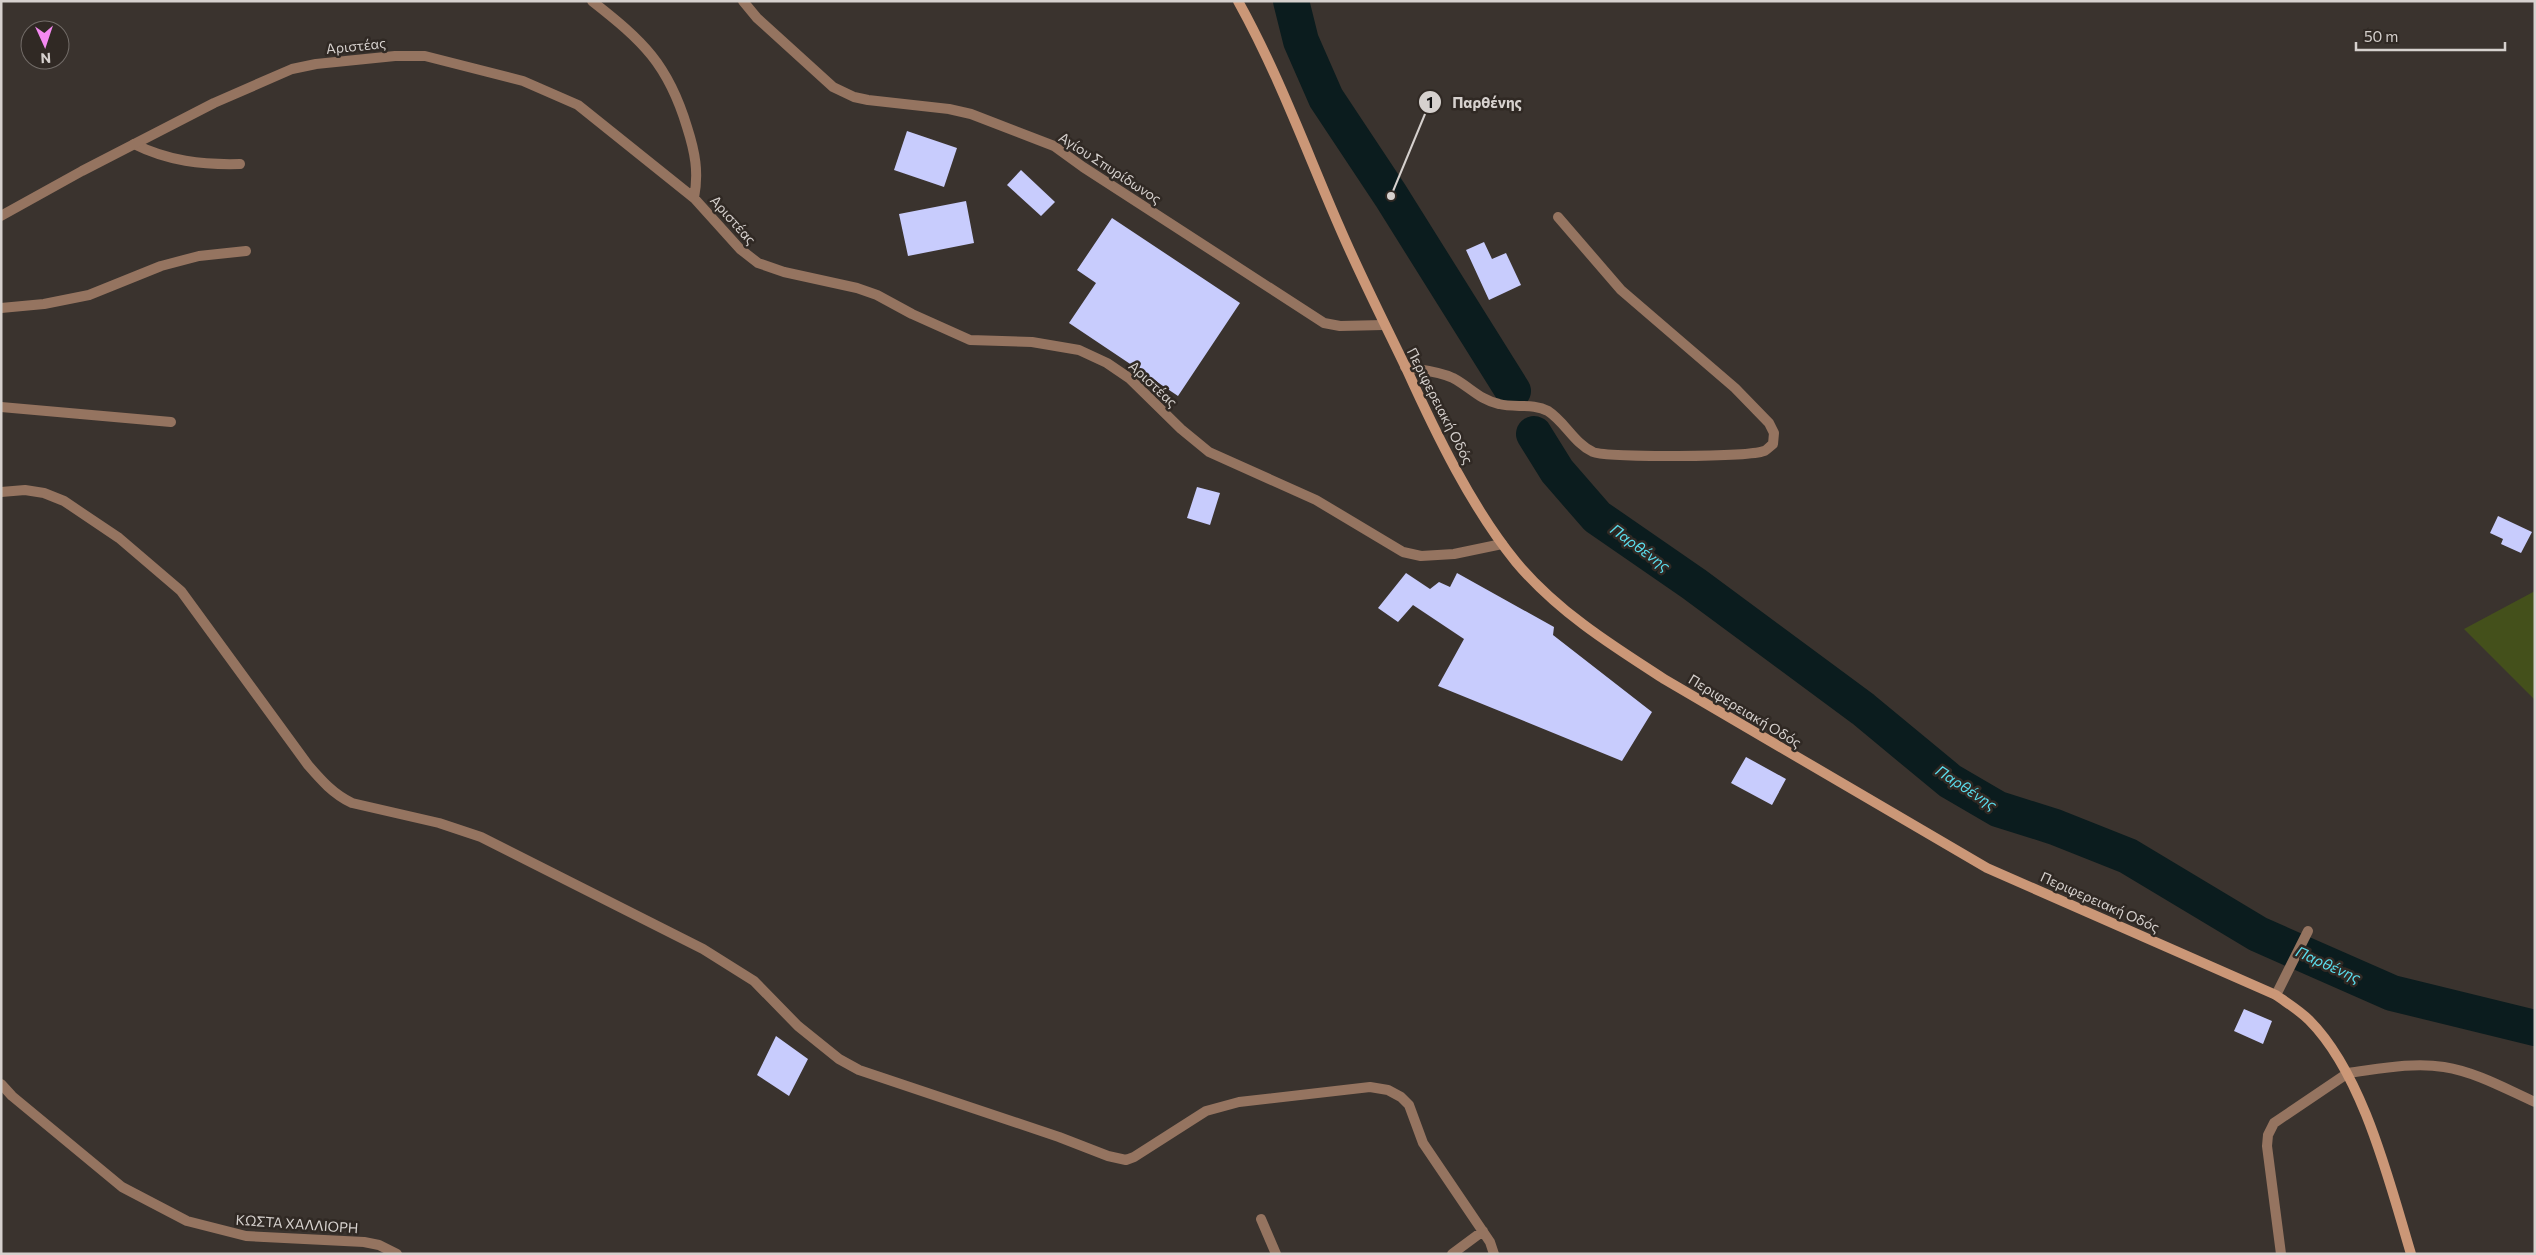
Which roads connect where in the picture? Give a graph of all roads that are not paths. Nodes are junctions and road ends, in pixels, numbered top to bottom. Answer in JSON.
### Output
{"nodes":[{"id":1,"x":592,"y":1,"type":"edge"},
{"id":2,"x":743,"y":1,"type":"edge"},
{"id":3,"x":1238,"y":1,"type":"edge"},
{"id":4,"x":134,"y":144,"type":"junction"},
{"id":5,"x":240,"y":164,"type":"dead end"},
{"id":6,"x":694,"y":198,"type":"junction"},
{"id":7,"x":1,"y":216,"type":"edge"},
{"id":8,"x":1558,"y":217,"type":"dead end"},
{"id":9,"x":246,"y":251,"type":"dead end"},
{"id":10,"x":1,"y":308,"type":"edge"},
{"id":11,"x":1383,"y":325,"type":"junction"},
{"id":12,"x":1405,"y":367,"type":"junction"},
{"id":13,"x":1,"y":407,"type":"edge"},
{"id":14,"x":172,"y":422,"type":"dead end"},
{"id":15,"x":1,"y":492,"type":"edge"},
{"id":16,"x":1502,"y":544,"type":"junction"},
{"id":17,"x":2308,"y":931,"type":"dead end"},
{"id":18,"x":2276,"y":995,"type":"junction"},
{"id":19,"x":2348,"y":1073,"type":"junction"},
{"id":20,"x":1,"y":1084,"type":"edge"},
{"id":21,"x":2535,"y":1102,"type":"edge"},
{"id":22,"x":1260,"y":1219,"type":"dead end"},
{"id":23,"x":1483,"y":1231,"type":"junction"},
{"id":24,"x":397,"y":1254,"type":"edge"},
{"id":25,"x":1276,"y":1254,"type":"edge"},
{"id":26,"x":1452,"y":1254,"type":"edge"},
{"id":27,"x":1494,"y":1254,"type":"edge"},
{"id":28,"x":2281,"y":1254,"type":"edge"},
{"id":29,"x":2411,"y":1254,"type":"edge"}],
"edges":[{"from":1,"to":6,"type":"street"},
{"from":2,"to":11,"type":"street","name":"Αγίου Σπυρίδωνος"},
{"from":3,"to":11,"type":"main road","name":"Περιφερειακή Οδός"},
{"from":4,"to":5,"type":"street"},
{"from":4,"to":6,"type":"street","name":"Αριστέας"},
{"from":4,"to":7,"type":"street","name":"Αριστέας"},
{"from":6,"to":16,"type":"street","name":"Αριστέας"},
{"from":8,"to":12,"type":"street"},
{"from":9,"to":10,"type":"street"},
{"from":11,"to":12,"type":"main road","name":"Περιφερειακή Οδός"},
{"from":12,"to":16,"type":"main road","name":"Περιφερειακή Οδός"},
{"from":13,"to":14,"type":"street"},
{"from":15,"to":23,"type":"street"},
{"from":16,"to":18,"type":"main road","name":"Περιφερειακή Οδός"},
{"from":17,"to":18,"type":"street"},
{"from":18,"to":19,"type":"main road","name":"Περιφερειακή Οδός"},
{"from":19,"to":21,"type":"street"},
{"from":19,"to":28,"type":"street"},
{"from":19,"to":29,"type":"main road","name":"Περιφερειακή Οδός"},
{"from":20,"to":24,"type":"street","name":"ΚΩΣΤΑ ΧΑΛΛΙΟΡΗ"},
{"from":22,"to":25,"type":"street"},
{"from":23,"to":26,"type":"street"},
{"from":23,"to":27,"type":"street"}]}
